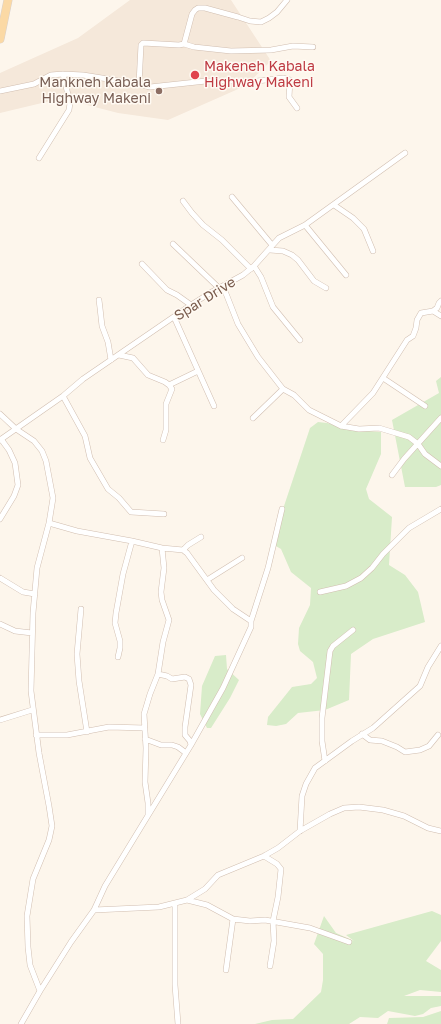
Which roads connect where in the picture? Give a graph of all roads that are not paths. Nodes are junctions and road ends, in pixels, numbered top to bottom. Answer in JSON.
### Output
{"nodes":[{"id":1,"x":287,"y":0,"type":"edge"},
{"id":2,"x":5,"y":1,"type":"edge"},
{"id":3,"x":0,"y":36,"type":"edge"},
{"id":4,"x":184,"y":44,"type":"junction"},
{"id":5,"x":313,"y":47,"type":"dead end"},
{"id":6,"x":63,"y":74,"type":"junction"},
{"id":7,"x":139,"y":84,"type":"junction"},
{"id":8,"x":0,"y":91,"type":"edge"},
{"id":9,"x":297,"y":108,"type":"dead end"},
{"id":10,"x":405,"y":153,"type":"dead end"},
{"id":11,"x":39,"y":158,"type":"dead end"},
{"id":12,"x":232,"y":197,"type":"dead end"},
{"id":13,"x":183,"y":201,"type":"dead end"},
{"id":14,"x":334,"y":204,"type":"junction"},
{"id":15,"x":305,"y":225,"type":"junction"},
{"id":16,"x":173,"y":244,"type":"dead end"},
{"id":17,"x":271,"y":247,"type":"junction"},
{"id":18,"x":373,"y":251,"type":"dead end"},
{"id":19,"x":142,"y":264,"type":"dead end"},
{"id":20,"x":252,"y":268,"type":"junction"},
{"id":21,"x":346,"y":275,"type":"dead end"},
{"id":22,"x":221,"y":287,"type":"junction"},
{"id":23,"x":326,"y":288,"type":"dead end"},
{"id":24,"x":98,"y":300,"type":"dead end"},
{"id":25,"x":441,"y":301,"type":"edge"},
{"id":26,"x":192,"y":305,"type":"junction"},
{"id":27,"x":433,"y":311,"type":"junction"},
{"id":28,"x":441,"y":316,"type":"edge"},
{"id":29,"x":174,"y":317,"type":"junction"},
{"id":30,"x":300,"y":340,"type":"dead end"},
{"id":31,"x":118,"y":355,"type":"junction"},
{"id":32,"x":111,"y":360,"type":"junction"},
{"id":33,"x":198,"y":371,"type":"junction"},
{"id":34,"x":383,"y":378,"type":"junction"},
{"id":35,"x":169,"y":385,"type":"junction"},
{"id":36,"x":283,"y":389,"type":"junction"},
{"id":37,"x":63,"y":396,"type":"junction"},
{"id":38,"x":214,"y":406,"type":"dead end"},
{"id":39,"x":425,"y":406,"type":"dead end"},
{"id":40,"x":0,"y":414,"type":"edge"},
{"id":41,"x":253,"y":418,"type":"dead end"},
{"id":42,"x":441,"y":418,"type":"edge"},
{"id":43,"x":341,"y":426,"type":"junction"},
{"id":44,"x":16,"y":429,"type":"junction"},
{"id":45,"x":1,"y":440,"type":"edge"},
{"id":46,"x":163,"y":440,"type":"dead end"},
{"id":47,"x":418,"y":444,"type":"junction"},
{"id":48,"x":441,"y":466,"type":"edge"},
{"id":49,"x":392,"y":476,"type":"dead end"},
{"id":50,"x":282,"y":509,"type":"dead end"},
{"id":51,"x":441,"y":509,"type":"edge"},
{"id":52,"x":164,"y":514,"type":"dead end"},
{"id":53,"x":0,"y":519,"type":"edge"},
{"id":54,"x":49,"y":523,"type":"junction"},
{"id":55,"x":201,"y":537,"type":"dead end"},
{"id":56,"x":132,"y":541,"type":"junction"},
{"id":57,"x":162,"y":548,"type":"junction"},
{"id":58,"x":183,"y":550,"type":"junction"},
{"id":59,"x":242,"y":558,"type":"dead end"},
{"id":60,"x":0,"y":578,"type":"edge"},
{"id":61,"x":207,"y":580,"type":"junction"},
{"id":62,"x":320,"y":592,"type":"dead end"},
{"id":63,"x":35,"y":594,"type":"junction"},
{"id":64,"x":81,"y":609,"type":"dead end"},
{"id":65,"x":251,"y":622,"type":"junction"},
{"id":66,"x":0,"y":624,"type":"edge"},
{"id":67,"x":353,"y":630,"type":"dead end"},
{"id":68,"x":32,"y":633,"type":"junction"},
{"id":69,"x":441,"y":646,"type":"edge"},
{"id":70,"x":118,"y":657,"type":"dead end"},
{"id":71,"x":158,"y":674,"type":"junction"},
{"id":72,"x":32,"y":710,"type":"junction"},
{"id":73,"x":0,"y":720,"type":"edge"},
{"id":74,"x":145,"y":728,"type":"junction"},
{"id":75,"x":87,"y":732,"type":"junction"},
{"id":76,"x":362,"y":734,"type":"junction"},
{"id":77,"x":36,"y":735,"type":"junction"},
{"id":78,"x":438,"y":735,"type":"dead end"},
{"id":79,"x":145,"y":739,"type":"junction"},
{"id":80,"x":191,"y":745,"type":"junction"},
{"id":81,"x":186,"y":753,"type":"junction"},
{"id":82,"x":325,"y":761,"type":"junction"},
{"id":83,"x":148,"y":817,"type":"junction"},
{"id":84,"x":300,"y":831,"type":"junction"},
{"id":85,"x":441,"y":831,"type":"edge"},
{"id":86,"x":264,"y":856,"type":"junction"},
{"id":87,"x":187,"y":900,"type":"junction"},
{"id":88,"x":175,"y":904,"type":"junction"},
{"id":89,"x":94,"y":910,"type":"junction"},
{"id":90,"x":233,"y":919,"type":"junction"},
{"id":91,"x":273,"y":922,"type":"junction"},
{"id":92,"x":348,"y":942,"type":"dead end"},
{"id":93,"x":270,"y":966,"type":"dead end"},
{"id":94,"x":226,"y":970,"type":"dead end"},
{"id":95,"x":40,"y":991,"type":"junction"},
{"id":96,"x":21,"y":1024,"type":"edge"},
{"id":97,"x":178,"y":1024,"type":"edge"}],
"edges":[{"from":1,"to":4,"type":"street"},
{"from":2,"to":3,"type":"main road"},
{"from":4,"to":5,"type":"street"},
{"from":4,"to":7,"type":"street"},
{"from":6,"to":7,"type":"street"},
{"from":6,"to":8,"type":"street"},
{"from":6,"to":11,"type":"street"},
{"from":7,"to":9,"type":"street"},
{"from":10,"to":14,"type":"street","name":"Spar Drive"},
{"from":12,"to":17,"type":"street"},
{"from":13,"to":20,"type":"street"},
{"from":14,"to":15,"type":"street","name":"Spar Drive"},
{"from":14,"to":18,"type":"street"},
{"from":15,"to":17,"type":"street","name":"Spar Drive"},
{"from":15,"to":21,"type":"street"},
{"from":16,"to":22,"type":"street"},
{"from":17,"to":20,"type":"street","name":"Spar Drive"},
{"from":17,"to":23,"type":"street"},
{"from":19,"to":26,"type":"street"},
{"from":20,"to":22,"type":"street","name":"Spar Drive"},
{"from":20,"to":30,"type":"street"},
{"from":22,"to":26,"type":"street","name":"Spar Drive"},
{"from":22,"to":36,"type":"street"},
{"from":24,"to":32,"type":"street"},
{"from":25,"to":27,"type":"street"},
{"from":26,"to":29,"type":"street","name":"Spar Drive"},
{"from":27,"to":28,"type":"street"},
{"from":27,"to":34,"type":"street"},
{"from":29,"to":31,"type":"street","name":"Spar Drive"},
{"from":29,"to":33,"type":"street"},
{"from":31,"to":32,"type":"street","name":"Spar Drive"},
{"from":31,"to":35,"type":"street"},
{"from":32,"to":37,"type":"street","name":"Spar Drive"},
{"from":33,"to":35,"type":"street"},
{"from":33,"to":38,"type":"street"},
{"from":34,"to":39,"type":"street"},
{"from":34,"to":43,"type":"street"},
{"from":35,"to":46,"type":"street"},
{"from":36,"to":41,"type":"street"},
{"from":36,"to":43,"type":"street"},
{"from":37,"to":44,"type":"street","name":"Spar Drive"},
{"from":37,"to":52,"type":"street"},
{"from":40,"to":44,"type":"street"},
{"from":42,"to":47,"type":"street"},
{"from":43,"to":47,"type":"street"},
{"from":44,"to":45,"type":"street","name":"Spar Drive"},
{"from":44,"to":54,"type":"street"},
{"from":45,"to":53,"type":"street"},
{"from":47,"to":48,"type":"street"},
{"from":47,"to":49,"type":"street"},
{"from":50,"to":65,"type":"street"},
{"from":51,"to":62,"type":"street"},
{"from":54,"to":56,"type":"street"},
{"from":54,"to":63,"type":"street"},
{"from":55,"to":58,"type":"street"},
{"from":56,"to":57,"type":"street"},
{"from":56,"to":70,"type":"street"},
{"from":57,"to":58,"type":"street"},
{"from":57,"to":71,"type":"street"},
{"from":58,"to":61,"type":"street"},
{"from":59,"to":61,"type":"street"},
{"from":60,"to":63,"type":"street"},
{"from":61,"to":65,"type":"street"},
{"from":63,"to":68,"type":"street"},
{"from":64,"to":75,"type":"street"},
{"from":65,"to":80,"type":"street"},
{"from":66,"to":68,"type":"street"},
{"from":67,"to":82,"type":"street"},
{"from":68,"to":72,"type":"street"},
{"from":69,"to":76,"type":"street"},
{"from":71,"to":74,"type":"street"},
{"from":71,"to":80,"type":"street"},
{"from":72,"to":73,"type":"street"},
{"from":72,"to":77,"type":"street"},
{"from":74,"to":75,"type":"street"},
{"from":74,"to":79,"type":"street"},
{"from":75,"to":77,"type":"street"},
{"from":76,"to":78,"type":"street"},
{"from":76,"to":82,"type":"street"},
{"from":77,"to":95,"type":"street"},
{"from":79,"to":81,"type":"street"},
{"from":79,"to":83,"type":"street"},
{"from":80,"to":81,"type":"street"},
{"from":81,"to":83,"type":"street"},
{"from":82,"to":84,"type":"street"},
{"from":83,"to":89,"type":"street"},
{"from":84,"to":85,"type":"street"},
{"from":84,"to":86,"type":"street"},
{"from":86,"to":87,"type":"street"},
{"from":86,"to":91,"type":"street"},
{"from":87,"to":88,"type":"street"},
{"from":87,"to":90,"type":"street"},
{"from":88,"to":89,"type":"street"},
{"from":88,"to":97,"type":"street"},
{"from":89,"to":95,"type":"street"},
{"from":90,"to":91,"type":"street"},
{"from":90,"to":94,"type":"street"},
{"from":91,"to":92,"type":"street"},
{"from":91,"to":93,"type":"street"},
{"from":95,"to":96,"type":"street"}]}
